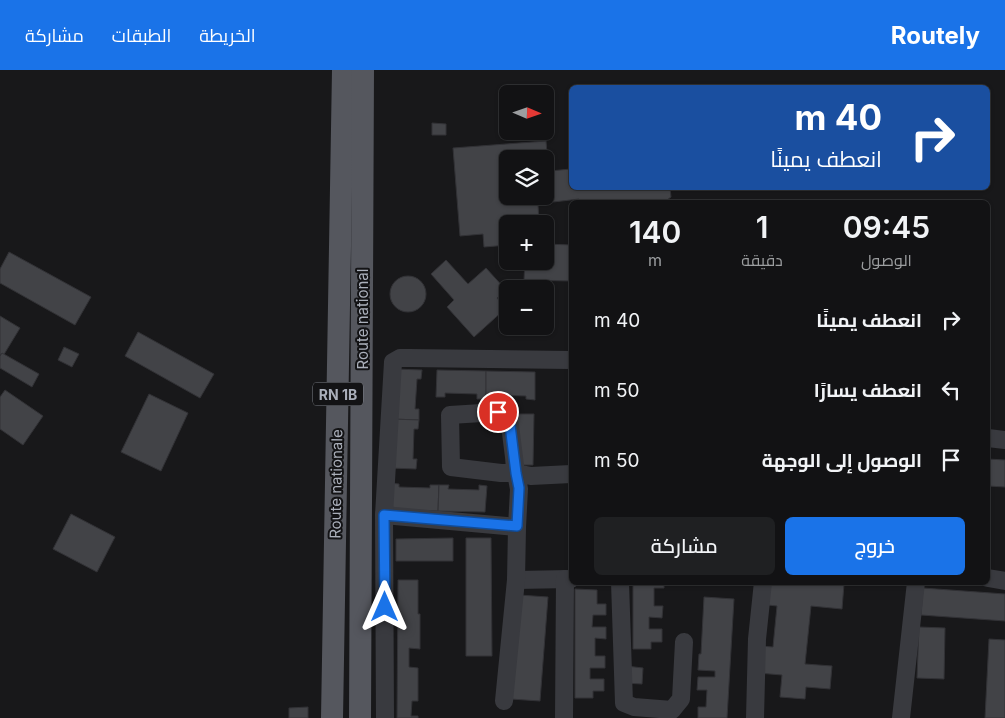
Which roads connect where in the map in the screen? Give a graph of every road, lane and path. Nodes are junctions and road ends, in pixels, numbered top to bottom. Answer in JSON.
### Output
{"nodes":[{"id":1,"x":343,"y":70,"type":"edge"},
{"id":2,"x":363,"y":70,"type":"edge"},
{"id":3,"x":569,"y":360,"type":"edge"},
{"id":4,"x":990,"y":438,"type":"edge"},
{"id":5,"x":1005,"y":440,"type":"edge"},
{"id":6,"x":516,"y":473,"type":"junction"},
{"id":7,"x":569,"y":474,"type":"edge"},
{"id":8,"x":384,"y":515,"type":"junction"},
{"id":9,"x":517,"y":526,"type":"junction"},
{"id":10,"x":990,"y":578,"type":"edge"},
{"id":11,"x":568,"y":579,"type":"edge"},
{"id":12,"x":516,"y":580,"type":"junction"},
{"id":13,"x":1005,"y":581,"type":"edge"},
{"id":14,"x":620,"y":585,"type":"edge"},
{"id":15,"x":763,"y":585,"type":"edge"},
{"id":16,"x":916,"y":585,"type":"edge"},
{"id":17,"x":684,"y":642,"type":"dead end"},
{"id":18,"x":504,"y":701,"type":"dead end"},
{"id":19,"x":332,"y":718,"type":"edge"},
{"id":20,"x":360,"y":718,"type":"edge"},
{"id":21,"x":385,"y":718,"type":"edge"},
{"id":22,"x":564,"y":718,"type":"edge"},
{"id":23,"x":755,"y":718,"type":"edge"},
{"id":24,"x":901,"y":718,"type":"edge"}],
"edges":[{"from":1,"to":19,"type":"main road","name":"Route nationale","number":"RN 1B"},
{"from":2,"to":20,"type":"main road","name":"Route national"},
{"from":3,"to":8,"type":"street"},
{"from":4,"to":5,"type":"street"},
{"from":6,"to":6,"type":"street"},
{"from":6,"to":7,"type":"street"},
{"from":6,"to":9,"type":"street"},
{"from":8,"to":9,"type":"street"},
{"from":8,"to":21,"type":"street"},
{"from":9,"to":12,"type":"street"},
{"from":10,"to":13,"type":"street"},
{"from":11,"to":12,"type":"street"},
{"from":11,"to":22,"type":"street"},
{"from":12,"to":18,"type":"street"},
{"from":14,"to":17,"type":"street"},
{"from":15,"to":23,"type":"street"},
{"from":16,"to":24,"type":"street"}]}
